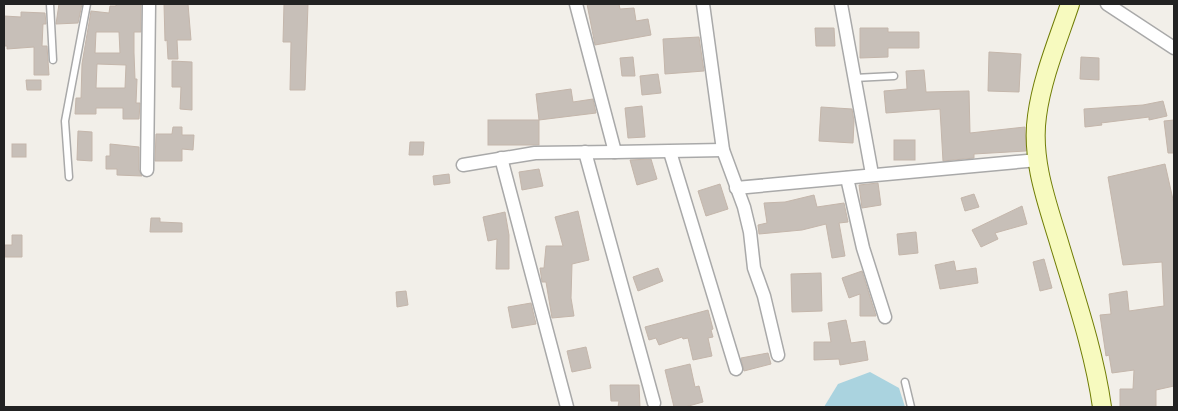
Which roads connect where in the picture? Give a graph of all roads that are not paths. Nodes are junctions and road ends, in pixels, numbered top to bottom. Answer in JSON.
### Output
{"nodes":[{"id":1,"x":50,"y":4,"type":"edge"},
{"id":2,"x":87,"y":4,"type":"edge"},
{"id":3,"x":149,"y":4,"type":"edge"},
{"id":4,"x":576,"y":4,"type":"edge"},
{"id":5,"x":703,"y":4,"type":"edge"},
{"id":6,"x":840,"y":4,"type":"edge"},
{"id":7,"x":1070,"y":4,"type":"edge"},
{"id":8,"x":1107,"y":4,"type":"edge"},
{"id":9,"x":1174,"y":48,"type":"edge"},
{"id":10,"x":53,"y":60,"type":"dead end"},
{"id":11,"x":894,"y":76,"type":"dead end"},
{"id":12,"x":853,"y":78,"type":"junction"},
{"id":13,"x":723,"y":150,"type":"junction"},
{"id":14,"x":585,"y":152,"type":"junction"},
{"id":15,"x":615,"y":152,"type":"junction"},
{"id":16,"x":670,"y":152,"type":"junction"},
{"id":17,"x":501,"y":158,"type":"junction"},
{"id":18,"x":1038,"y":160,"type":"junction"},
{"id":19,"x":463,"y":165,"type":"dead end"},
{"id":20,"x":147,"y":170,"type":"dead end"},
{"id":21,"x":872,"y":174,"type":"junction"},
{"id":22,"x":69,"y":177,"type":"dead end"},
{"id":23,"x":848,"y":178,"type":"junction"},
{"id":24,"x":736,"y":188,"type":"junction"},
{"id":25,"x":885,"y":317,"type":"dead end"},
{"id":26,"x":778,"y":355,"type":"dead end"},
{"id":27,"x":736,"y":369,"type":"dead end"},
{"id":28,"x":905,"y":382,"type":"dead end"},
{"id":29,"x":654,"y":402,"type":"dead end"},
{"id":30,"x":567,"y":407,"type":"edge"},
{"id":31,"x":911,"y":407,"type":"edge"},
{"id":32,"x":1102,"y":407,"type":"edge"}],
"edges":[{"from":1,"to":10,"type":"lane"},
{"from":2,"to":22,"type":"lane"},
{"from":3,"to":20,"type":"street"},
{"from":4,"to":15,"type":"street"},
{"from":5,"to":13,"type":"street"},
{"from":6,"to":12,"type":"street"},
{"from":7,"to":18,"type":"street"},
{"from":8,"to":9,"type":"street"},
{"from":11,"to":12,"type":"lane"},
{"from":12,"to":21,"type":"street"},
{"from":13,"to":16,"type":"street"},
{"from":13,"to":24,"type":"street"},
{"from":14,"to":15,"type":"street"},
{"from":14,"to":17,"type":"street"},
{"from":14,"to":29,"type":"street"},
{"from":15,"to":16,"type":"street"},
{"from":16,"to":27,"type":"street"},
{"from":17,"to":19,"type":"street"},
{"from":17,"to":30,"type":"street"},
{"from":18,"to":21,"type":"street"},
{"from":18,"to":32,"type":"street"},
{"from":21,"to":23,"type":"street"},
{"from":23,"to":24,"type":"street"},
{"from":23,"to":25,"type":"street"},
{"from":24,"to":26,"type":"street"},
{"from":28,"to":31,"type":"lane"}]}
